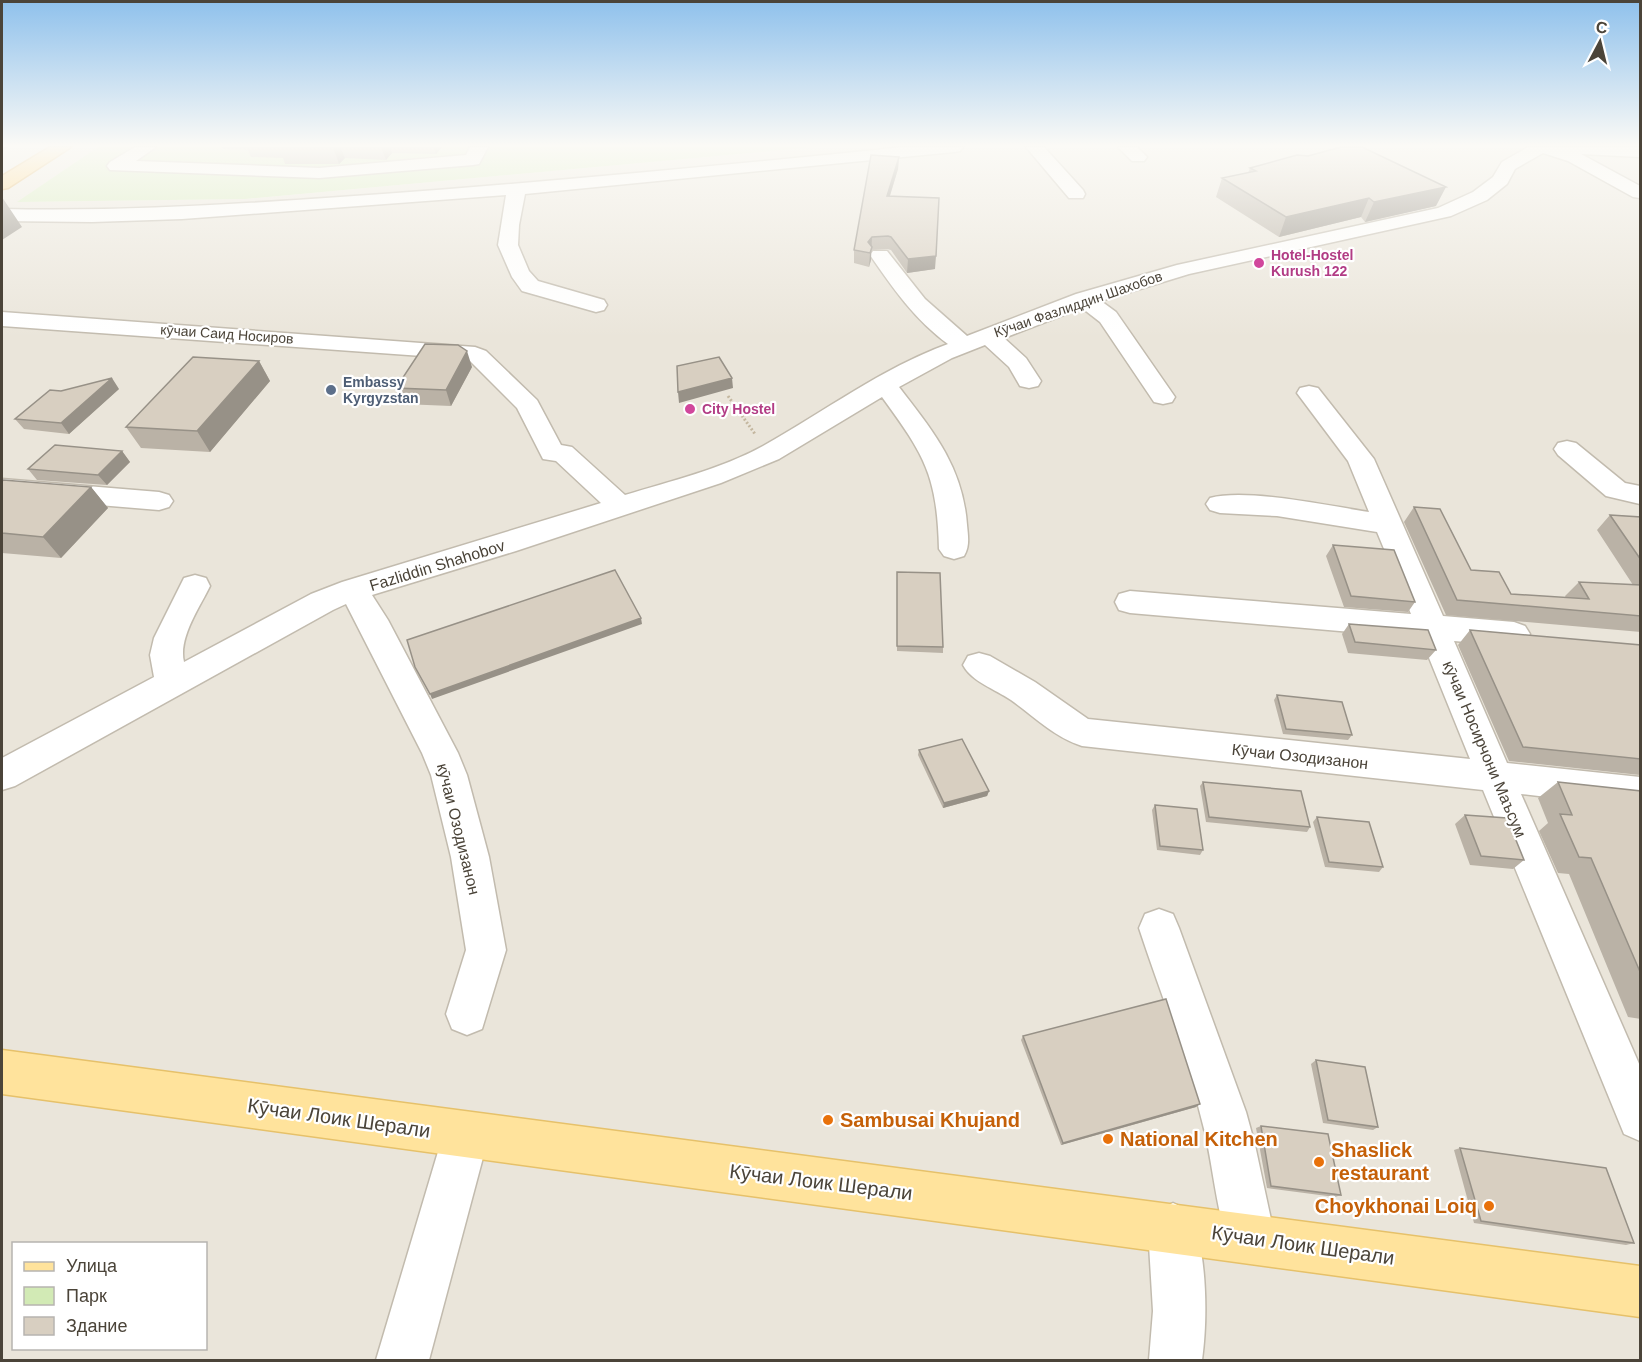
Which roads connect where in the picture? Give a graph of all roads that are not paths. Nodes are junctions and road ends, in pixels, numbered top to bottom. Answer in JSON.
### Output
{"nodes":[{"id":1,"x":211,"y":211,"type":"edge"},
{"id":2,"x":512,"y":211,"type":"edge"},
{"id":3,"x":1446,"y":211,"type":"edge"},
{"id":4,"x":2,"y":214,"type":"edge"},
{"id":5,"x":880,"y":255,"type":"edge"},
{"id":6,"x":1084,"y":299,"type":"junction"},
{"id":7,"x":596,"y":305,"type":"dead end"},
{"id":8,"x":2,"y":319,"type":"edge"},
{"id":9,"x":988,"y":335,"type":"junction"},
{"id":10,"x":963,"y":344,"type":"junction"},
{"id":11,"x":1029,"y":381,"type":"dead end"},
{"id":12,"x":885,"y":385,"type":"junction"},
{"id":13,"x":1309,"y":393,"type":"dead end"},
{"id":14,"x":1163,"y":397,"type":"dead end"},
{"id":15,"x":1567,"y":449,"type":"dead end"},
{"id":16,"x":2,"y":488,"type":"edge"},
{"id":17,"x":1641,"y":495,"type":"edge"},
{"id":18,"x":159,"y":501,"type":"dead end"},
{"id":19,"x":1220,"y":504,"type":"dead end"},
{"id":20,"x":620,"y":507,"type":"junction"},
{"id":21,"x":1389,"y":524,"type":"junction"},
{"id":22,"x":954,"y":549,"type":"dead end"},
{"id":23,"x":195,"y":585,"type":"dead end"},
{"id":24,"x":353,"y":590,"type":"junction"},
{"id":25,"x":1130,"y":602,"type":"dead end"},
{"id":26,"x":1433,"y":627,"type":"junction"},
{"id":27,"x":1537,"y":636,"type":"edge"},
{"id":28,"x":980,"y":665,"type":"dead end"},
{"id":29,"x":172,"y":682,"type":"junction"},
{"id":30,"x":2,"y":775,"type":"edge"},
{"id":31,"x":1498,"y":777,"type":"junction"},
{"id":32,"x":1641,"y":792,"type":"edge"},
{"id":33,"x":1159,"y":928,"type":"dead end"},
{"id":34,"x":467,"y":1014,"type":"dead end"},
{"id":35,"x":2,"y":1072,"type":"edge"},
{"id":36,"x":1641,"y":1118,"type":"edge"},
{"id":37,"x":466,"y":1135,"type":"junction"},
{"id":38,"x":1173,"y":1228,"type":"junction"},
{"id":39,"x":1250,"y":1238,"type":"junction"},
{"id":40,"x":1641,"y":1292,"type":"edge"},
{"id":41,"x":402,"y":1360,"type":"edge"},
{"id":42,"x":1176,"y":1360,"type":"edge"}],
"edges":[{"from":1,"to":4,"type":"street"},
{"from":2,"to":7,"type":"street"},
{"from":3,"to":6,"type":"street","name":"Кӯчаи Фазлиддин Шахобов"},
{"from":5,"to":10,"type":"street"},
{"from":6,"to":9,"type":"street","name":"Кӯчаи Фазлиддин Шахобов"},
{"from":6,"to":14,"type":"street"},
{"from":8,"to":20,"type":"street","name":"кӯчаи Саид Носиров"},
{"from":9,"to":10,"type":"street","name":"Кӯчаи Фазлиддин Шахобов"},
{"from":9,"to":11,"type":"street"},
{"from":10,"to":12,"type":"street","name":"Кӯчаи Фазлиддин Шахобов"},
{"from":12,"to":20,"type":"street","name":"Fazliddin Shahobov"},
{"from":12,"to":22,"type":"street"},
{"from":13,"to":21,"type":"street","name":"кӯчаи Носирчони Маъсум"},
{"from":15,"to":17,"type":"street"},
{"from":16,"to":18,"type":"street"},
{"from":19,"to":21,"type":"street"},
{"from":20,"to":24,"type":"street","name":"Fazliddin Shahobov"},
{"from":21,"to":26,"type":"street","name":"кӯчаи Носирчони Маъсум"},
{"from":23,"to":29,"type":"street"},
{"from":24,"to":29,"type":"street","name":"Fazliddin Shahobov"},
{"from":24,"to":34,"type":"street","name":"кӯчаи Озодизанон"},
{"from":25,"to":26,"type":"street"},
{"from":26,"to":27,"type":"street"},
{"from":26,"to":31,"type":"street","name":"кӯчаи Носирчони Маъсум"},
{"from":28,"to":31,"type":"street","name":"Кӯчаи Озодизанон"},
{"from":29,"to":30,"type":"street","name":"Fazliddin Shahobov"},
{"from":31,"to":32,"type":"street","name":"Кӯчаи Озодизанон"},
{"from":31,"to":36,"type":"street","name":"кӯчаи Носирчони Маъсум"},
{"from":33,"to":39,"type":"street"},
{"from":35,"to":37,"type":"main road","name":"Кӯчаи Лоик Шерали"},
{"from":37,"to":38,"type":"main road","name":"Кӯчаи Лоик Шерали"},
{"from":37,"to":41,"type":"street"},
{"from":38,"to":39,"type":"main road","name":"Кӯчаи Лоик Шерали"},
{"from":38,"to":42,"type":"street"},
{"from":39,"to":40,"type":"main road","name":"Кӯчаи Лоик Шерали"}]}
